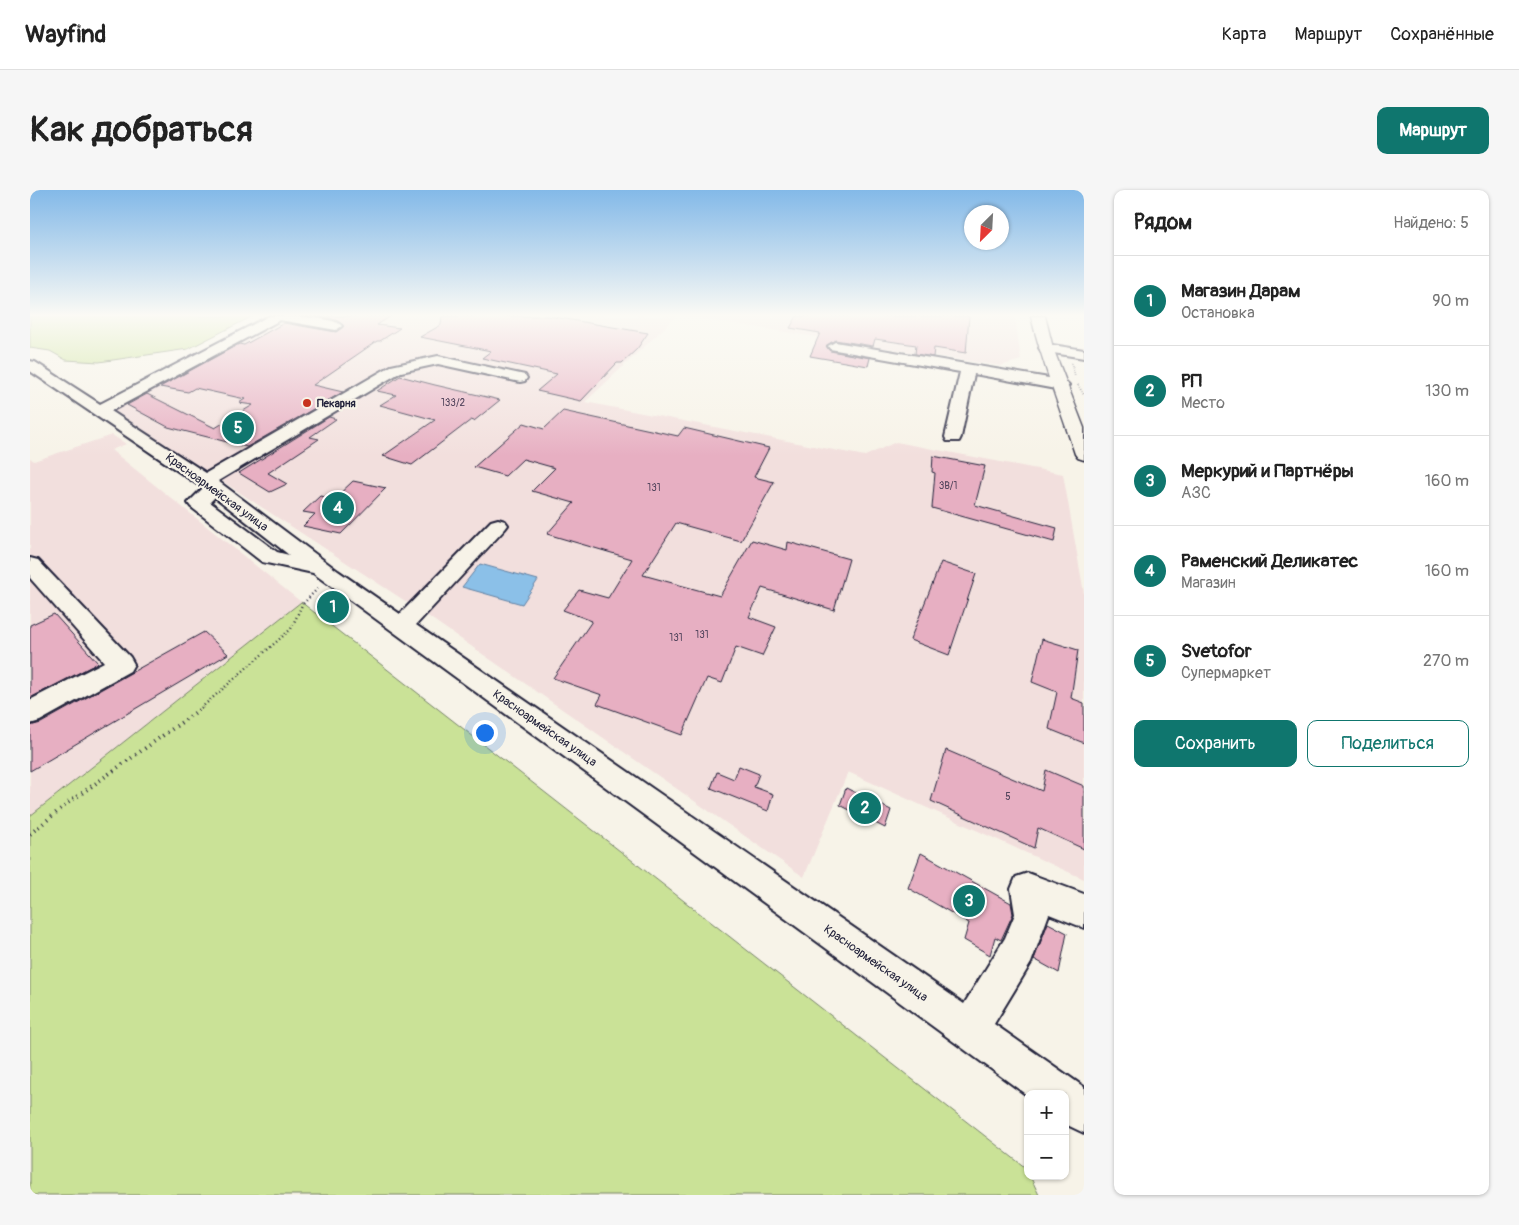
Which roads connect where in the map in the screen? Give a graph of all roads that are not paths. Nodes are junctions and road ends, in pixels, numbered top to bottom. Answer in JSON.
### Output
{"nodes":[{"id":1,"x":189,"y":363,"type":"edge"},
{"id":2,"x":424,"y":363,"type":"edge"},
{"id":3,"x":451,"y":363,"type":"edge"},
{"id":4,"x":937,"y":363,"type":"edge"},
{"id":5,"x":1052,"y":363,"type":"edge"},
{"id":6,"x":30,"y":365,"type":"edge"},
{"id":7,"x":968,"y":368,"type":"junction"},
{"id":8,"x":520,"y":378,"type":"dead end"},
{"id":9,"x":1061,"y":385,"type":"junction"},
{"id":10,"x":101,"y":410,"type":"junction"},
{"id":11,"x":1079,"y":423,"type":"edge"},
{"id":12,"x":953,"y":437,"type":"dead end"},
{"id":13,"x":1084,"y":454,"type":"edge"},
{"id":14,"x":210,"y":484,"type":"junction"},
{"id":15,"x":498,"y":525,"type":"dead end"},
{"id":16,"x":30,"y":565,"type":"edge"},
{"id":17,"x":402,"y":626,"type":"junction"},
{"id":18,"x":30,"y":713,"type":"edge"},
{"id":19,"x":1084,"y":911,"type":"edge"},
{"id":20,"x":972,"y":1031,"type":"junction"},
{"id":21,"x":1053,"y":1090,"type":"edge"},
{"id":22,"x":1069,"y":1101,"type":"edge"},
{"id":23,"x":1084,"y":1112,"type":"edge"}],
"edges":[{"from":1,"to":10,"type":"street"},
{"from":2,"to":14,"type":"street"},
{"from":3,"to":8,"type":"street"},
{"from":4,"to":7,"type":"street"},
{"from":5,"to":9,"type":"main road"},
{"from":6,"to":10,"type":"street","name":"Красноармейская улица"},
{"from":7,"to":9,"type":"street"},
{"from":7,"to":12,"type":"street"},
{"from":9,"to":11,"type":"main road"},
{"from":10,"to":14,"type":"street","name":"Красноармейская улица"},
{"from":11,"to":13,"type":"main road"},
{"from":14,"to":17,"type":"street","name":"Красноармейская улица"},
{"from":15,"to":17,"type":"street"},
{"from":16,"to":18,"type":"street"},
{"from":17,"to":20,"type":"street","name":"Красноармейская улица"},
{"from":19,"to":20,"type":"street"},
{"from":20,"to":21,"type":"street","name":"Красноармейская улица"},
{"from":22,"to":23,"type":"street"}]}
